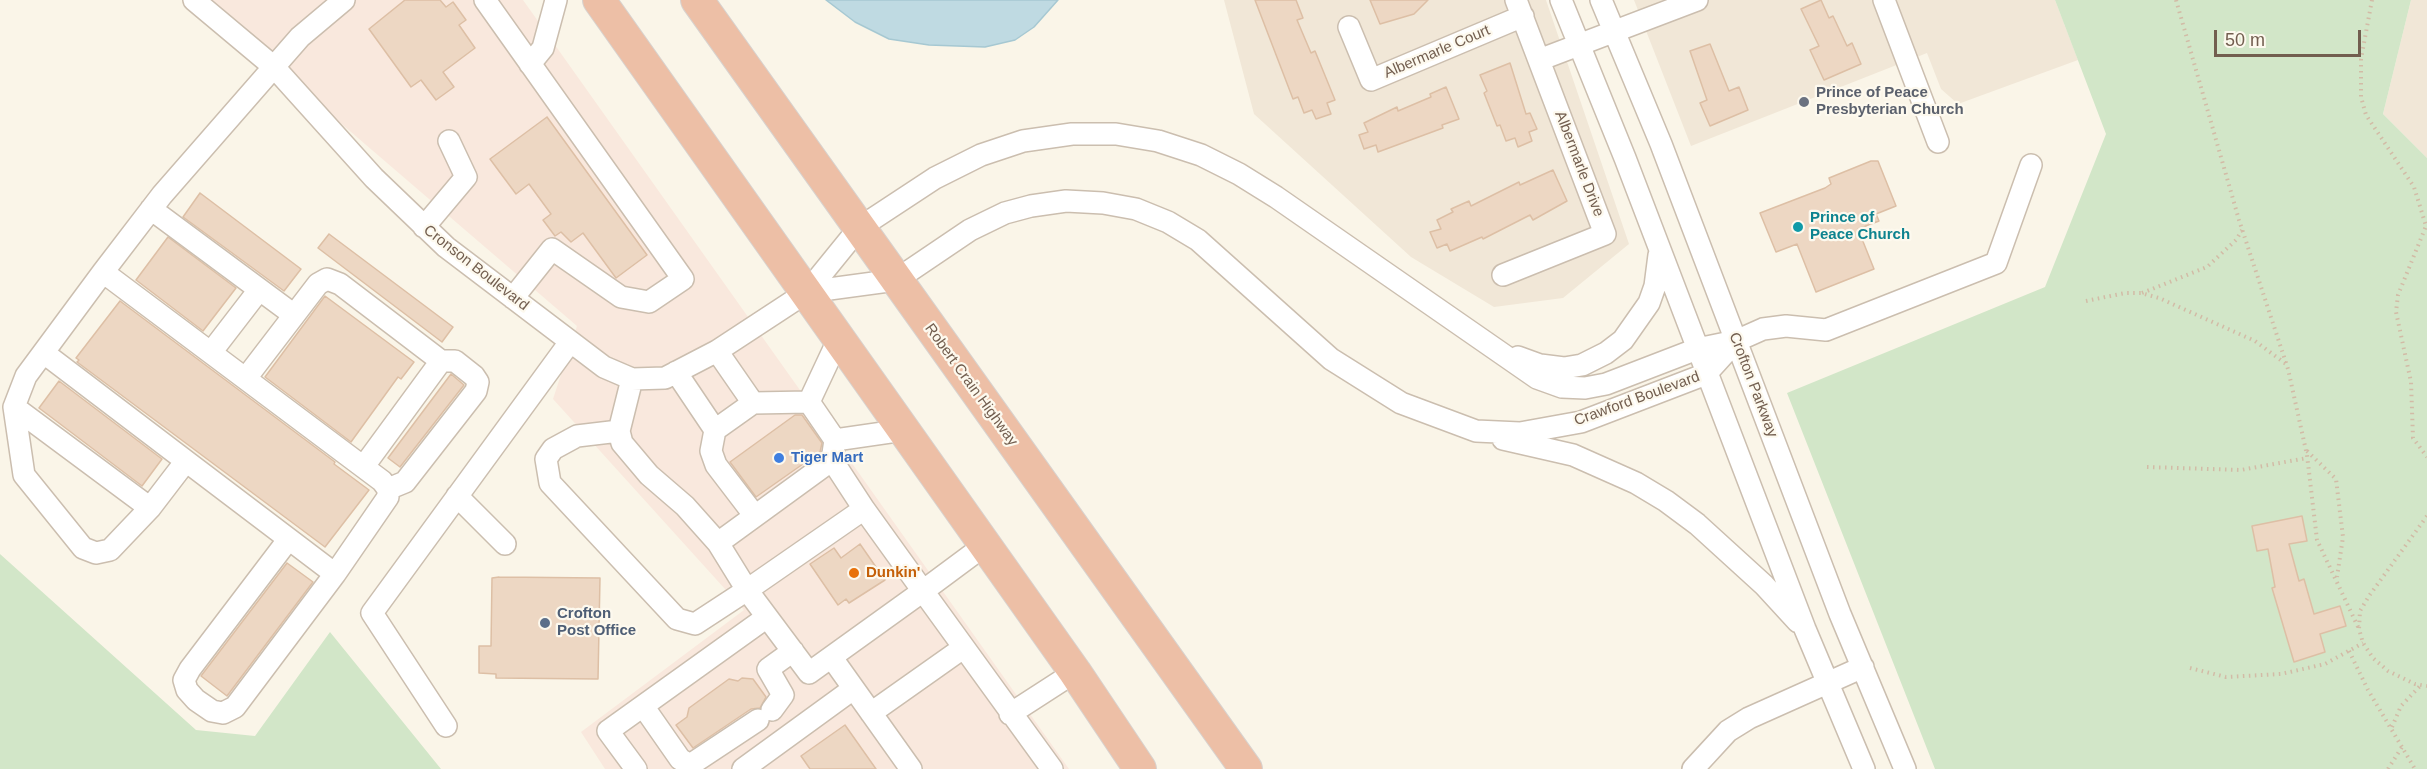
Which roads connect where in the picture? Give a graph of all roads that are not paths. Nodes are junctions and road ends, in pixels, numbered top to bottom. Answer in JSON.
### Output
{"nodes":[{"id":1,"x":194,"y":0,"type":"edge"},
{"id":2,"x":344,"y":0,"type":"edge"},
{"id":3,"x":485,"y":0,"type":"edge"},
{"id":4,"x":556,"y":0,"type":"edge"},
{"id":5,"x":599,"y":0,"type":"edge"},
{"id":6,"x":698,"y":0,"type":"edge"},
{"id":7,"x":1561,"y":0,"type":"edge"},
{"id":8,"x":1601,"y":0,"type":"edge"},
{"id":9,"x":1697,"y":0,"type":"edge"},
{"id":10,"x":1884,"y":0,"type":"edge"},
{"id":11,"x":1520,"y":8,"type":"edge"},
{"id":12,"x":1349,"y":27,"type":"dead end"},
{"id":13,"x":1613,"y":31,"type":"junction"},
{"id":14,"x":1578,"y":45,"type":"junction"},
{"id":15,"x":1539,"y":60,"type":"junction"},
{"id":16,"x":530,"y":64,"type":"junction"},
{"id":17,"x":274,"y":67,"type":"junction"},
{"id":18,"x":449,"y":141,"type":"dead end"},
{"id":19,"x":1938,"y":141,"type":"dead end"},
{"id":20,"x":2031,"y":165,"type":"dead end"},
{"id":21,"x":151,"y":209,"type":"junction"},
{"id":22,"x":424,"y":227,"type":"junction"},
{"id":23,"x":859,"y":228,"type":"junction"},
{"id":24,"x":1659,"y":251,"type":"junction"},
{"id":25,"x":103,"y":272,"type":"junction"},
{"id":26,"x":1503,"y":275,"type":"dead end"},
{"id":27,"x":896,"y":280,"type":"junction"},
{"id":28,"x":259,"y":290,"type":"junction"},
{"id":29,"x":807,"y":292,"type":"junction"},
{"id":30,"x":513,"y":298,"type":"junction"},
{"id":31,"x":294,"y":315,"type":"junction"},
{"id":32,"x":839,"y":338,"type":"junction"},
{"id":33,"x":1736,"y":341,"type":"junction"},
{"id":34,"x":570,"y":342,"type":"junction"},
{"id":35,"x":1493,"y":347,"type":"junction"},
{"id":36,"x":1697,"y":349,"type":"junction"},
{"id":37,"x":213,"y":351,"type":"junction"},
{"id":38,"x":717,"y":351,"type":"junction"},
{"id":39,"x":44,"y":353,"type":"junction"},
{"id":40,"x":441,"y":361,"type":"junction"},
{"id":41,"x":676,"y":372,"type":"junction"},
{"id":42,"x":1706,"y":374,"type":"junction"},
{"id":43,"x":246,"y":378,"type":"junction"},
{"id":44,"x":632,"y":379,"type":"junction"},
{"id":45,"x":809,"y":402,"type":"junction"},
{"id":46,"x":753,"y":403,"type":"junction"},
{"id":47,"x":14,"y":407,"type":"junction"},
{"id":48,"x":715,"y":430,"type":"junction"},
{"id":49,"x":904,"y":430,"type":"junction"},
{"id":50,"x":619,"y":431,"type":"junction"},
{"id":51,"x":1476,"y":431,"type":"junction"},
{"id":52,"x":833,"y":450,"type":"junction"},
{"id":53,"x":186,"y":461,"type":"junction"},
{"id":54,"x":364,"y":466,"type":"junction"},
{"id":55,"x":388,"y":489,"type":"junction"},
{"id":56,"x":457,"y":496,"type":"junction"},
{"id":57,"x":150,"y":508,"type":"junction"},
{"id":58,"x":864,"y":509,"type":"junction"},
{"id":59,"x":755,"y":516,"type":"junction"},
{"id":60,"x":288,"y":540,"type":"junction"},
{"id":61,"x":718,"y":543,"type":"junction"},
{"id":62,"x":505,"y":544,"type":"dead end"},
{"id":63,"x":985,"y":545,"type":"junction"},
{"id":64,"x":335,"y":574,"type":"junction"},
{"id":65,"x":747,"y":590,"type":"junction"},
{"id":66,"x":923,"y":591,"type":"junction"},
{"id":67,"x":767,"y":617,"type":"junction"},
{"id":68,"x":1805,"y":629,"type":"junction"},
{"id":69,"x":963,"y":648,"type":"junction"},
{"id":70,"x":793,"y":651,"type":"junction"},
{"id":71,"x":832,"y":658,"type":"junction"},
{"id":72,"x":1863,"y":667,"type":"junction"},
{"id":73,"x":1075,"y":672,"type":"junction"},
{"id":74,"x":1828,"y":682,"type":"junction"},
{"id":75,"x":853,"y":688,"type":"junction"},
{"id":76,"x":643,"y":706,"type":"junction"},
{"id":77,"x":871,"y":713,"type":"junction"},
{"id":78,"x":1010,"y":714,"type":"junction"},
{"id":79,"x":446,"y":726,"type":"dead end"},
{"id":80,"x":769,"y":762,"type":"edge"},
{"id":81,"x":636,"y":769,"type":"edge"},
{"id":82,"x":743,"y":769,"type":"edge"},
{"id":83,"x":911,"y":769,"type":"edge"},
{"id":84,"x":1052,"y":769,"type":"edge"},
{"id":85,"x":1140,"y":769,"type":"edge"},
{"id":86,"x":1246,"y":769,"type":"edge"},
{"id":87,"x":1693,"y":769,"type":"edge"},
{"id":88,"x":1864,"y":769,"type":"edge"},
{"id":89,"x":1905,"y":769,"type":"edge"}],
"edges":[{"from":1,"to":17,"type":"street","name":"Cronson Boulevard"},
{"from":2,"to":17,"type":"street"},
{"from":3,"to":16,"type":"street"},
{"from":4,"to":16,"type":"street"},
{"from":5,"to":29,"type":"highway"},
{"from":6,"to":23,"type":"highway","name":"Robert Crain Highway"},
{"from":7,"to":14,"type":"street"},
{"from":8,"to":13,"type":"street","name":"Crofton Parkway"},
{"from":9,"to":13,"type":"street"},
{"from":10,"to":19,"type":"street"},
{"from":11,"to":12,"type":"street","name":"Albermarle Court"},
{"from":11,"to":15,"type":"street","name":"Albermarle Drive"},
{"from":13,"to":14,"type":"street"},
{"from":13,"to":33,"type":"street","name":"Crofton Parkway"},
{"from":14,"to":15,"type":"street"},
{"from":14,"to":24,"type":"street"},
{"from":15,"to":26,"type":"street","name":"Albermarle Drive"},
{"from":16,"to":30,"type":"street"},
{"from":17,"to":21,"type":"street"},
{"from":17,"to":22,"type":"street","name":"Cronson Boulevard"},
{"from":18,"to":22,"type":"street"},
{"from":20,"to":33,"type":"street"},
{"from":21,"to":25,"type":"street"},
{"from":21,"to":28,"type":"street"},
{"from":22,"to":30,"type":"street","name":"Cronson Boulevard"},
{"from":23,"to":27,"type":"highway","name":"Robert Crain Highway"},
{"from":23,"to":29,"type":"street","name":"Crawford Boulevard"},
{"from":23,"to":35,"type":"street","name":"Crawford Boulevard"},
{"from":24,"to":35,"type":"street"},
{"from":24,"to":36,"type":"street"},
{"from":25,"to":37,"type":"street"},
{"from":25,"to":39,"type":"street"},
{"from":27,"to":29,"type":"street","name":"Crawford Boulevard"},
{"from":27,"to":51,"type":"street","name":"Crawford Boulevard"},
{"from":27,"to":86,"type":"highway","name":"Robert Crain Highway"},
{"from":28,"to":31,"type":"street"},
{"from":28,"to":37,"type":"street"},
{"from":29,"to":32,"type":"highway"},
{"from":29,"to":38,"type":"street","name":"Cronson Boulevard"},
{"from":30,"to":34,"type":"street","name":"Cronson Boulevard"},
{"from":31,"to":40,"type":"street"},
{"from":31,"to":43,"type":"street"},
{"from":32,"to":45,"type":"street"},
{"from":32,"to":49,"type":"highway"},
{"from":33,"to":36,"type":"street","name":"Crawford Boulevard"},
{"from":33,"to":42,"type":"street","name":"Crawford Boulevard"},
{"from":33,"to":72,"type":"street","name":"Crofton Parkway"},
{"from":34,"to":44,"type":"street","name":"Cronson Boulevard"},
{"from":34,"to":56,"type":"street"},
{"from":35,"to":36,"type":"street","name":"Crawford Boulevard"},
{"from":36,"to":42,"type":"street"},
{"from":37,"to":43,"type":"street"},
{"from":38,"to":41,"type":"street","name":"Cronson Boulevard"},
{"from":38,"to":46,"type":"street"},
{"from":39,"to":47,"type":"street"},
{"from":39,"to":53,"type":"street"},
{"from":40,"to":54,"type":"street"},
{"from":40,"to":55,"type":"street"},
{"from":41,"to":44,"type":"street","name":"Cronson Boulevard"},
{"from":41,"to":48,"type":"street"},
{"from":42,"to":51,"type":"street","name":"Crawford Boulevard"},
{"from":42,"to":68,"type":"street"},
{"from":43,"to":54,"type":"street"},
{"from":44,"to":50,"type":"street"},
{"from":45,"to":46,"type":"street"},
{"from":45,"to":52,"type":"street"},
{"from":46,"to":48,"type":"street"},
{"from":47,"to":57,"type":"street"},
{"from":47,"to":57,"type":"street"},
{"from":48,"to":59,"type":"street"},
{"from":49,"to":52,"type":"street"},
{"from":49,"to":63,"type":"highway"},
{"from":50,"to":61,"type":"street"},
{"from":50,"to":65,"type":"street"},
{"from":51,"to":68,"type":"street"},
{"from":52,"to":58,"type":"street"},
{"from":52,"to":59,"type":"street"},
{"from":53,"to":57,"type":"street"},
{"from":53,"to":60,"type":"street"},
{"from":54,"to":55,"type":"street"},
{"from":55,"to":64,"type":"street"},
{"from":56,"to":62,"type":"street"},
{"from":56,"to":79,"type":"street"},
{"from":58,"to":65,"type":"street"},
{"from":58,"to":66,"type":"street"},
{"from":59,"to":61,"type":"street"},
{"from":60,"to":64,"type":"street"},
{"from":60,"to":64,"type":"street"},
{"from":61,"to":65,"type":"street"},
{"from":63,"to":66,"type":"street"},
{"from":63,"to":73,"type":"highway"},
{"from":65,"to":67,"type":"street"},
{"from":66,"to":69,"type":"street"},
{"from":66,"to":71,"type":"street"},
{"from":67,"to":70,"type":"street"},
{"from":67,"to":76,"type":"street"},
{"from":68,"to":74,"type":"street"},
{"from":69,"to":77,"type":"street"},
{"from":69,"to":78,"type":"street"},
{"from":70,"to":71,"type":"street"},
{"from":70,"to":76,"type":"street"},
{"from":71,"to":75,"type":"street"},
{"from":72,"to":74,"type":"street"},
{"from":72,"to":89,"type":"street","name":"Crofton Parkway"},
{"from":73,"to":78,"type":"street"},
{"from":73,"to":85,"type":"highway"},
{"from":74,"to":87,"type":"street"},
{"from":74,"to":88,"type":"street"},
{"from":75,"to":77,"type":"street"},
{"from":75,"to":80,"type":"street"},
{"from":76,"to":81,"type":"street"},
{"from":77,"to":83,"type":"street"},
{"from":78,"to":84,"type":"street"},
{"from":80,"to":82,"type":"street"}]}
